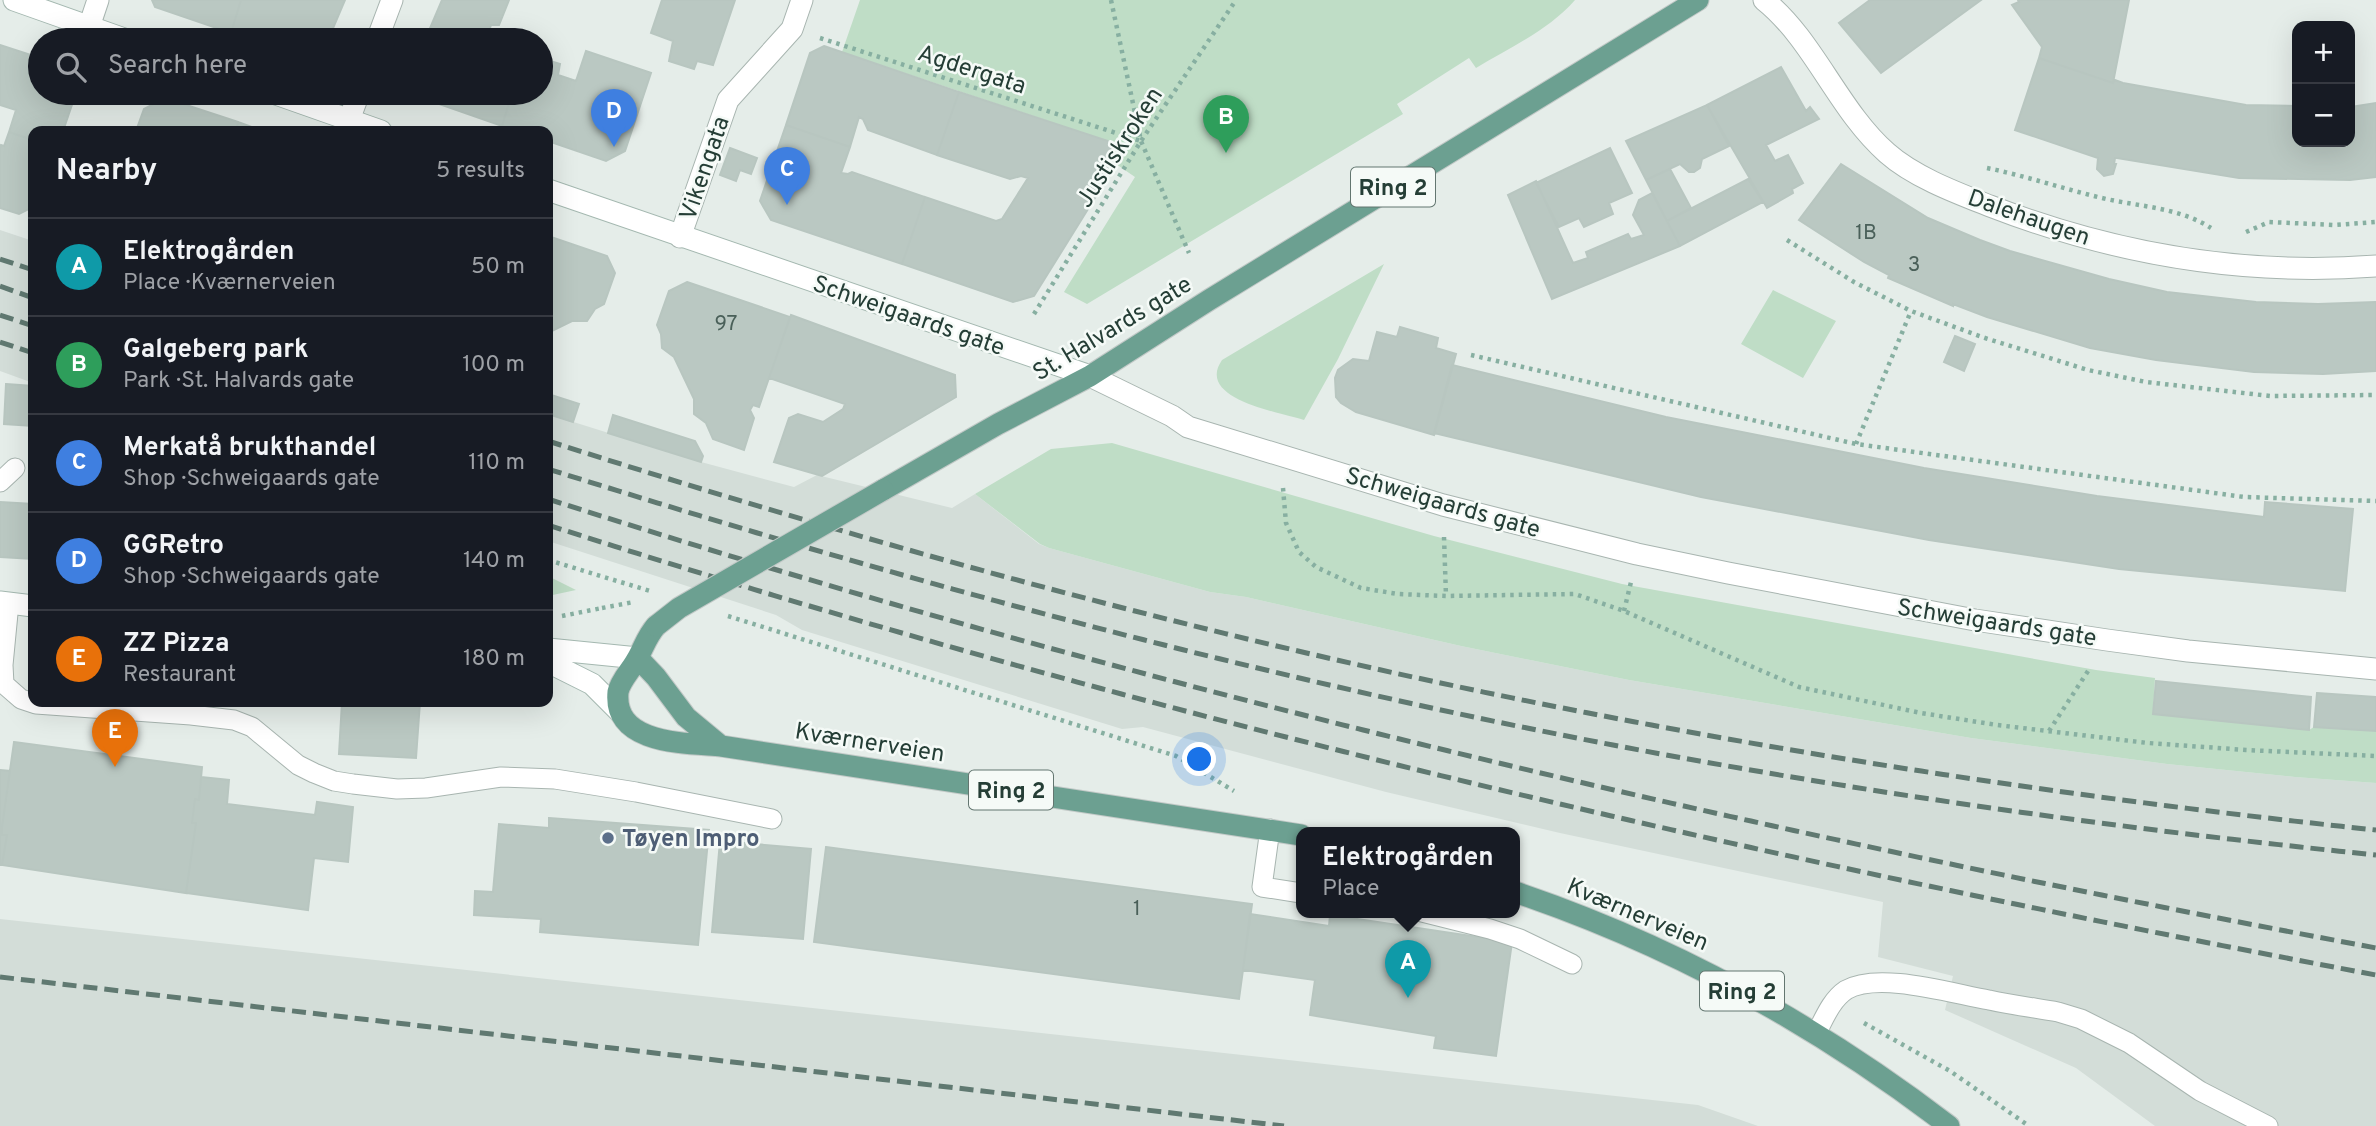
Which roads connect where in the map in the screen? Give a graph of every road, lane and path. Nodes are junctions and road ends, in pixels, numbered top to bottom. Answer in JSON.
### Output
{"nodes":[{"id":1,"x":14,"y":0,"type":"edge"},
{"id":2,"x":98,"y":0,"type":"edge"},
{"id":3,"x":392,"y":0,"type":"edge"},
{"id":4,"x":802,"y":0,"type":"edge"},
{"id":5,"x":1111,"y":0,"type":"edge"},
{"id":6,"x":1236,"y":0,"type":"edge"},
{"id":7,"x":1698,"y":0,"type":"edge"},
{"id":8,"x":1764,"y":0,"type":"edge"},
{"id":9,"x":89,"y":27,"type":"junction"},
{"id":10,"x":92,"y":28,"type":"edge"},
{"id":11,"x":382,"y":28,"type":"edge"},
{"id":12,"x":792,"y":29,"type":"junction"},
{"id":13,"x":307,"y":105,"type":"edge"},
{"id":14,"x":355,"y":105,"type":"edge"},
{"id":15,"x":349,"y":120,"type":"junction"},
{"id":16,"x":366,"y":126,"type":"edge"},
{"id":17,"x":1141,"y":141,"type":"junction"},
{"id":18,"x":1976,"y":166,"type":"dead end"},
{"id":19,"x":553,"y":192,"type":"edge"},
{"id":20,"x":2376,"y":222,"type":"edge"},
{"id":21,"x":2220,"y":232,"type":"dead end"},
{"id":22,"x":2236,"y":234,"type":"dead end"},
{"id":23,"x":681,"y":237,"type":"junction"},
{"id":24,"x":1787,"y":240,"type":"dead end"},
{"id":25,"x":1189,"y":253,"type":"dead end"},
{"id":26,"x":2376,"y":266,"type":"edge"},
{"id":27,"x":1911,"y":311,"type":"junction"},
{"id":28,"x":1034,"y":314,"type":"dead end"},
{"id":29,"x":1471,"y":355,"type":"dead end"},
{"id":30,"x":1090,"y":376,"type":"junction"},
{"id":31,"x":2376,"y":394,"type":"edge"},
{"id":32,"x":1856,"y":444,"type":"junction"},
{"id":33,"x":15,"y":468,"type":"dead end"},
{"id":34,"x":0,"y":482,"type":"edge"},
{"id":35,"x":1283,"y":484,"type":"dead end"},
{"id":36,"x":2376,"y":501,"type":"edge"},
{"id":37,"x":1443,"y":505,"type":"junction"},
{"id":38,"x":553,"y":561,"type":"edge"},
{"id":39,"x":660,"y":594,"type":"dead end"},
{"id":40,"x":1446,"y":596,"type":"junction"},
{"id":41,"x":4,"y":603,"type":"edge"},
{"id":42,"x":28,"y":605,"type":"edge"},
{"id":43,"x":602,"y":608,"type":"dead end"},
{"id":44,"x":723,"y":614,"type":"dead end"},
{"id":45,"x":559,"y":617,"type":"dead end"},
{"id":46,"x":553,"y":650,"type":"edge"},
{"id":47,"x":638,"y":658,"type":"junction"},
{"id":48,"x":553,"y":664,"type":"edge"},
{"id":49,"x":2376,"y":669,"type":"edge"},
{"id":50,"x":28,"y":701,"type":"edge"},
{"id":51,"x":78,"y":707,"type":"edge"},
{"id":52,"x":620,"y":712,"type":"junction"},
{"id":53,"x":721,"y":746,"type":"junction"},
{"id":54,"x":2376,"y":756,"type":"edge"},
{"id":55,"x":1241,"y":795,"type":"dead end"},
{"id":56,"x":772,"y":819,"type":"dead end"},
{"id":57,"x":1270,"y":829,"type":"junction"},
{"id":58,"x":1296,"y":834,"type":"edge"},
{"id":59,"x":1296,"y":892,"type":"edge"},
{"id":60,"x":1520,"y":894,"type":"edge"},
{"id":61,"x":1446,"y":918,"type":"edge"},
{"id":62,"x":1572,"y":964,"type":"dead end"},
{"id":63,"x":1857,"y":1020,"type":"dead end"},
{"id":64,"x":1816,"y":1034,"type":"junction"},
{"id":65,"x":1949,"y":1126,"type":"edge"},
{"id":66,"x":2029,"y":1126,"type":"edge"},
{"id":67,"x":2268,"y":1126,"type":"edge"}],
"edges":[{"from":1,"to":9,"type":"street"},
{"from":2,"to":9,"type":"street"},
{"from":3,"to":11,"type":"street"},
{"from":4,"to":12,"type":"street","name":"Vikengata"},
{"from":5,"to":17,"type":"path"},
{"from":6,"to":17,"type":"path","name":"Justiskroken"},
{"from":7,"to":30,"type":"main road","name":"St. Halvards gate","number":"Ring 2"},
{"from":8,"to":26,"type":"street","name":"Dalehaugen"},
{"from":9,"to":10,"type":"street"},
{"from":12,"to":17,"type":"path","name":"Agdergata"},
{"from":12,"to":23,"type":"street","name":"Vikengata"},
{"from":13,"to":15,"type":"street"},
{"from":14,"to":15,"type":"street"},
{"from":15,"to":16,"type":"street"},
{"from":17,"to":25,"type":"path"},
{"from":17,"to":28,"type":"path","name":"Justiskroken"},
{"from":18,"to":21,"type":"path"},
{"from":19,"to":23,"type":"street","name":"Schweigaards gate"},
{"from":20,"to":22,"type":"path"},
{"from":23,"to":30,"type":"street","name":"Schweigaards gate"},
{"from":24,"to":27,"type":"path"},
{"from":27,"to":31,"type":"path"},
{"from":27,"to":32,"type":"path"},
{"from":29,"to":32,"type":"path"},
{"from":30,"to":37,"type":"street","name":"Schweigaards gate"},
{"from":30,"to":47,"type":"main road","name":"St. Halvards gate","number":"Ring 2","bridge":true},
{"from":32,"to":36,"type":"path"},
{"from":33,"to":34,"type":"lane"},
{"from":35,"to":40,"type":"path"},
{"from":37,"to":40,"type":"path"},
{"from":37,"to":49,"type":"street","name":"Schweigaards gate"},
{"from":38,"to":39,"type":"path"},
{"from":40,"to":54,"type":"path"},
{"from":41,"to":42,"type":"street"},
{"from":41,"to":50,"type":"lane"},
{"from":43,"to":45,"type":"path"},
{"from":44,"to":55,"type":"path"},
{"from":46,"to":47,"type":"street"},
{"from":47,"to":52,"type":"main road","number":"Ring 2"},
{"from":47,"to":53,"type":"main road"},
{"from":48,"to":52,"type":"street"},
{"from":51,"to":56,"type":"lane"},
{"from":52,"to":53,"type":"main road","name":"Kværnerveien","number":"Ring 2"},
{"from":53,"to":57,"type":"main road","name":"Kværnerveien","number":"Ring 2"},
{"from":57,"to":58,"type":"main road","name":"Kværnerveien","number":"Ring 2"},
{"from":57,"to":59,"type":"lane"},
{"from":60,"to":64,"type":"main road","name":"Kværnerveien","number":"Ring 2"},
{"from":61,"to":62,"type":"lane"},
{"from":63,"to":66,"type":"path"},
{"from":64,"to":65,"type":"main road","name":"Kværnerveien","number":"Ring 2"},
{"from":64,"to":67,"type":"lane"}]}
